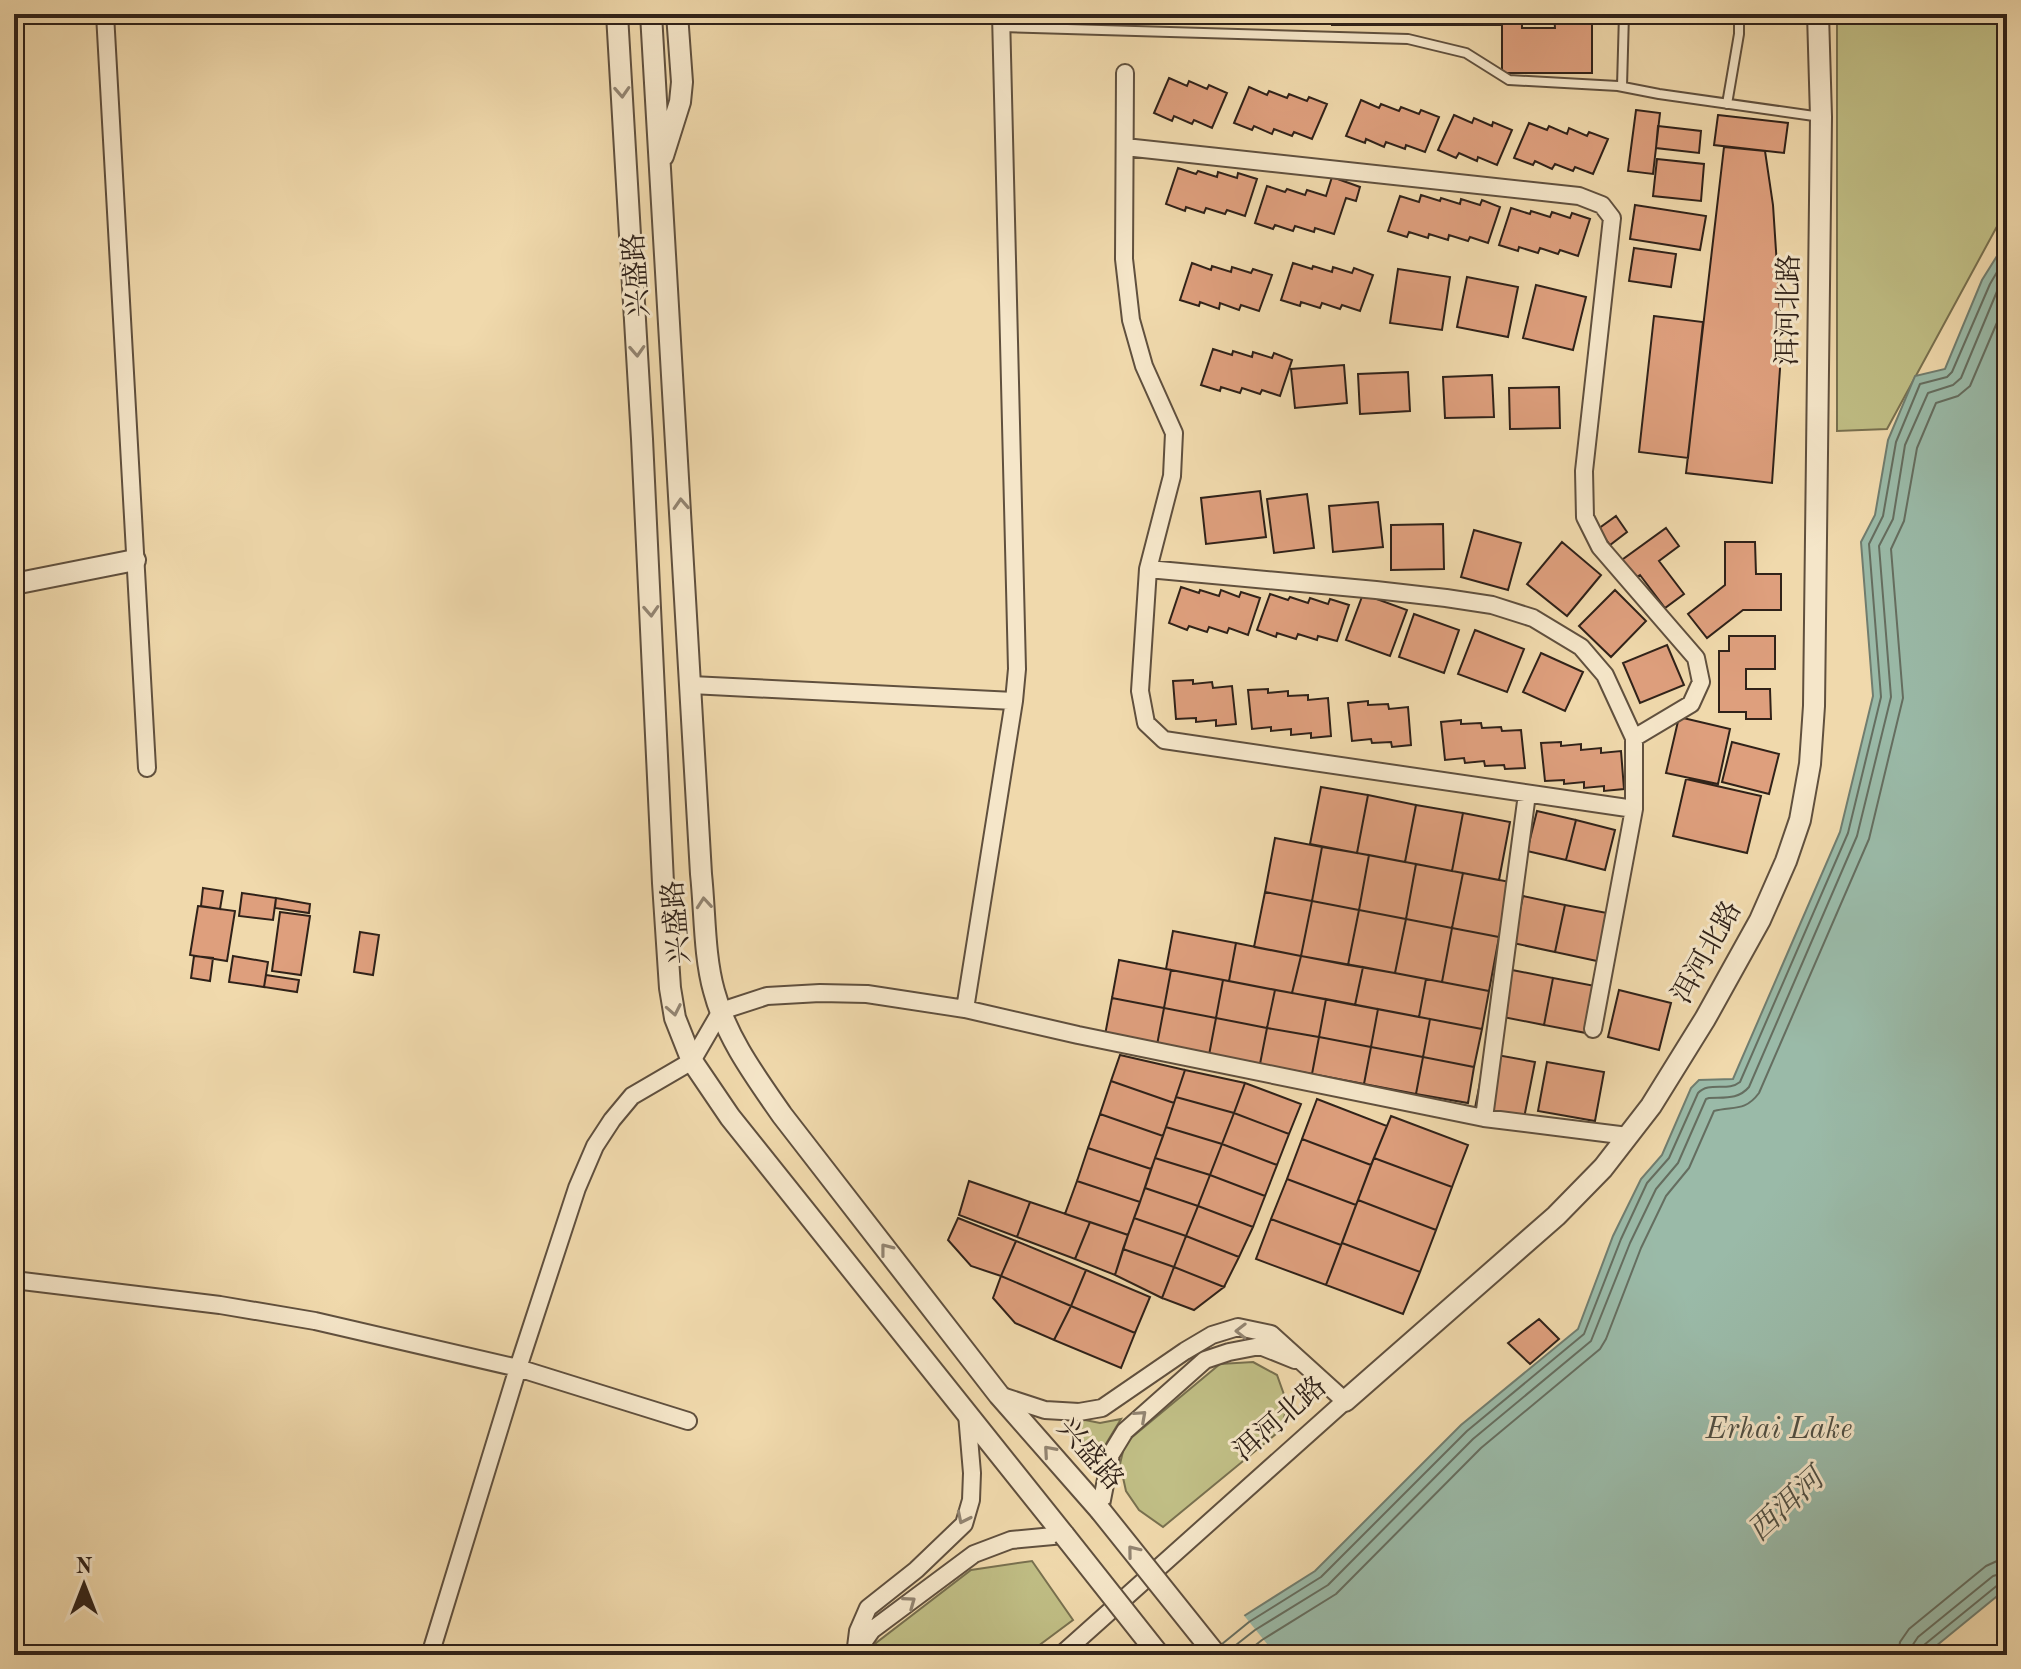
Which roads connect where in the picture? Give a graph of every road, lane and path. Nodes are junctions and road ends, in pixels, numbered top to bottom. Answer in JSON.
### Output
{"nodes":[{"id":1,"x":105,"y":14,"type":"edge"},
{"id":2,"x":617,"y":14,"type":"edge"},
{"id":3,"x":651,"y":14,"type":"edge"},
{"id":4,"x":677,"y":14,"type":"edge"},
{"id":5,"x":1624,"y":14,"type":"edge"},
{"id":6,"x":1739,"y":14,"type":"edge"},
{"id":7,"x":1818,"y":14,"type":"edge"},
{"id":8,"x":1002,"y":21,"type":"edge"},
{"id":9,"x":1125,"y":73,"type":"dead end"},
{"id":10,"x":1622,"y":86,"type":"junction"},
{"id":11,"x":1727,"y":104,"type":"junction"},
{"id":12,"x":1821,"y":117,"type":"junction"},
{"id":13,"x":1125,"y":147,"type":"junction"},
{"id":14,"x":659,"y":168,"type":"junction"},
{"id":15,"x":135,"y":560,"type":"junction"},
{"id":16,"x":1148,"y":569,"type":"junction"},
{"id":17,"x":14,"y":584,"type":"edge"},
{"id":18,"x":691,"y":685,"type":"junction"},
{"id":19,"x":1014,"y":701,"type":"junction"},
{"id":20,"x":1634,"y":738,"type":"junction"},
{"id":21,"x":147,"y":768,"type":"dead end"},
{"id":22,"x":1527,"y":794,"type":"junction"},
{"id":23,"x":1634,"y":809,"type":"junction"},
{"id":24,"x":965,"y":1009,"type":"junction"},
{"id":25,"x":721,"y":1011,"type":"junction"},
{"id":26,"x":1593,"y":1029,"type":"dead end"},
{"id":27,"x":692,"y":1061,"type":"junction"},
{"id":28,"x":1484,"y":1118,"type":"junction"},
{"id":29,"x":1628,"y":1136,"type":"junction"},
{"id":30,"x":14,"y":1280,"type":"edge"},
{"id":31,"x":1307,"y":1365,"type":"junction"},
{"id":32,"x":518,"y":1368,"type":"junction"},
{"id":33,"x":999,"y":1395,"type":"junction"},
{"id":34,"x":1345,"y":1401,"type":"junction"},
{"id":35,"x":967,"y":1414,"type":"junction"},
{"id":36,"x":688,"y":1421,"type":"dead end"},
{"id":37,"x":1100,"y":1510,"type":"junction"},
{"id":38,"x":1064,"y":1535,"type":"junction"},
{"id":39,"x":430,"y":1655,"type":"edge"},
{"id":40,"x":855,"y":1655,"type":"edge"},
{"id":41,"x":1061,"y":1655,"type":"edge"},
{"id":42,"x":1159,"y":1655,"type":"edge"},
{"id":43,"x":1216,"y":1655,"type":"edge"}],
"edges":[{"from":1,"to":15,"type":"street"},
{"from":2,"to":27,"type":"street","name":"兴盛路","one_way":true},
{"from":3,"to":14,"type":"street","name":"兴盛路"},
{"from":4,"to":14,"type":"street"},
{"from":5,"to":10,"type":"lane"},
{"from":6,"to":11,"type":"lane"},
{"from":7,"to":12,"type":"street","name":"洱河北路"},
{"from":8,"to":10,"type":"lane"},
{"from":8,"to":19,"type":"street"},
{"from":9,"to":13,"type":"street"},
{"from":10,"to":11,"type":"lane"},
{"from":11,"to":12,"type":"lane"},
{"from":12,"to":29,"type":"street","name":"洱河北路"},
{"from":13,"to":16,"type":"street"},
{"from":13,"to":20,"type":"street"},
{"from":18,"to":14,"type":"street","name":"兴盛路","one_way":true},
{"from":15,"to":17,"type":"street"},
{"from":15,"to":21,"type":"street"},
{"from":16,"to":20,"type":"street"},
{"from":16,"to":22,"type":"street"},
{"from":18,"to":19,"type":"street"},
{"from":25,"to":18,"type":"street","name":"兴盛路","one_way":true},
{"from":19,"to":24,"type":"street"},
{"from":20,"to":23,"type":"street"},
{"from":22,"to":23,"type":"street"},
{"from":22,"to":28,"type":"street"},
{"from":23,"to":26,"type":"street"},
{"from":24,"to":25,"type":"street"},
{"from":24,"to":28,"type":"street"},
{"from":25,"to":27,"type":"street"},
{"from":33,"to":25,"type":"street","name":"兴盛路","one_way":true},
{"from":27,"to":32,"type":"street"},
{"from":27,"to":35,"type":"street","name":"兴盛路"},
{"from":28,"to":29,"type":"street"},
{"from":29,"to":34,"type":"street","name":"洱河北路"},
{"from":30,"to":32,"type":"street"},
{"from":31,"to":33,"type":"street","one_way":true},
{"from":31,"to":34,"type":"street"},
{"from":37,"to":31,"type":"street","one_way":true},
{"from":32,"to":36,"type":"street"},
{"from":32,"to":39,"type":"street"},
{"from":37,"to":33,"type":"street","name":"兴盛路","one_way":true},
{"from":34,"to":41,"type":"street","name":"洱河北路"},
{"from":35,"to":38,"type":"street","name":"兴盛路"},
{"from":35,"to":40,"type":"street","one_way":true},
{"from":43,"to":37,"type":"street","name":"兴盛路","one_way":true,"bridge":true},
{"from":40,"to":38,"type":"street","one_way":true},
{"from":38,"to":42,"type":"street","name":"兴盛路","bridge":true}]}
